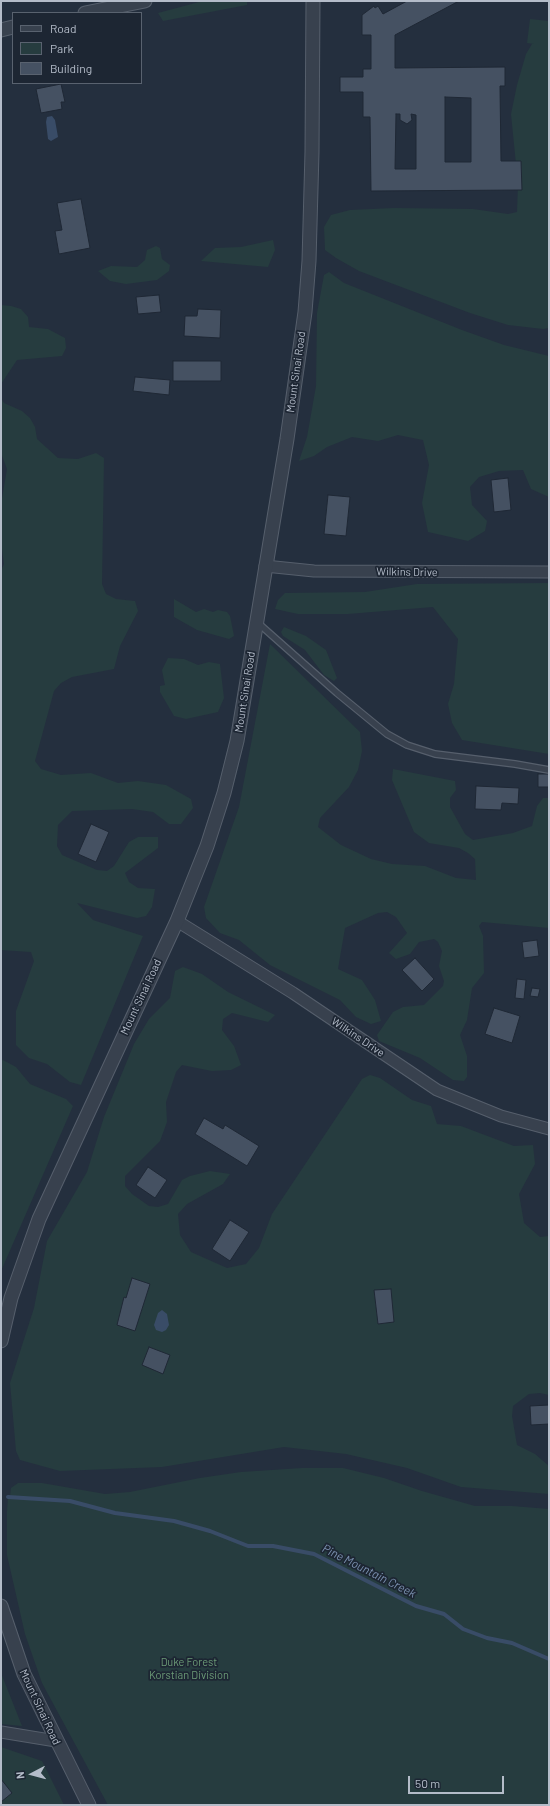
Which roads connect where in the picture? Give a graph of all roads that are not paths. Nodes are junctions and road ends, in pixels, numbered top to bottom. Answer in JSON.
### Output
{"nodes":[{"id":1,"x":145,"y":1,"type":"edge"},
{"id":2,"x":313,"y":1,"type":"edge"},
{"id":3,"x":90,"y":12,"type":"edge"},
{"id":4,"x":12,"y":27,"type":"edge"},
{"id":5,"x":1,"y":30,"type":"edge"},
{"id":6,"x":265,"y":566,"type":"junction"},
{"id":7,"x":549,"y":572,"type":"edge"},
{"id":8,"x":256,"y":622,"type":"junction"},
{"id":9,"x":549,"y":770,"type":"edge"},
{"id":10,"x":177,"y":921,"type":"junction"},
{"id":11,"x":549,"y":1129,"type":"edge"},
{"id":12,"x":1,"y":1341,"type":"edge"},
{"id":13,"x":1,"y":1606,"type":"edge"},
{"id":14,"x":1,"y":1732,"type":"edge"},
{"id":15,"x":56,"y":1741,"type":"junction"},
{"id":16,"x":89,"y":1805,"type":"edge"}],
"edges":[{"from":1,"to":3,"type":"street"},
{"from":2,"to":6,"type":"street","name":"Mount Sinai Road"},
{"from":4,"to":5,"type":"street"},
{"from":6,"to":7,"type":"street","name":"Wilkins Drive"},
{"from":6,"to":8,"type":"street","name":"Mount Sinai Road"},
{"from":8,"to":9,"type":"lane"},
{"from":8,"to":10,"type":"street","name":"Mount Sinai Road"},
{"from":10,"to":11,"type":"street","name":"Wilkins Drive"},
{"from":10,"to":12,"type":"street","name":"Mount Sinai Road"},
{"from":13,"to":15,"type":"street","name":"Mount Sinai Road"},
{"from":14,"to":15,"type":"street"},
{"from":15,"to":16,"type":"street","name":"Mount Sinai Road"}]}
